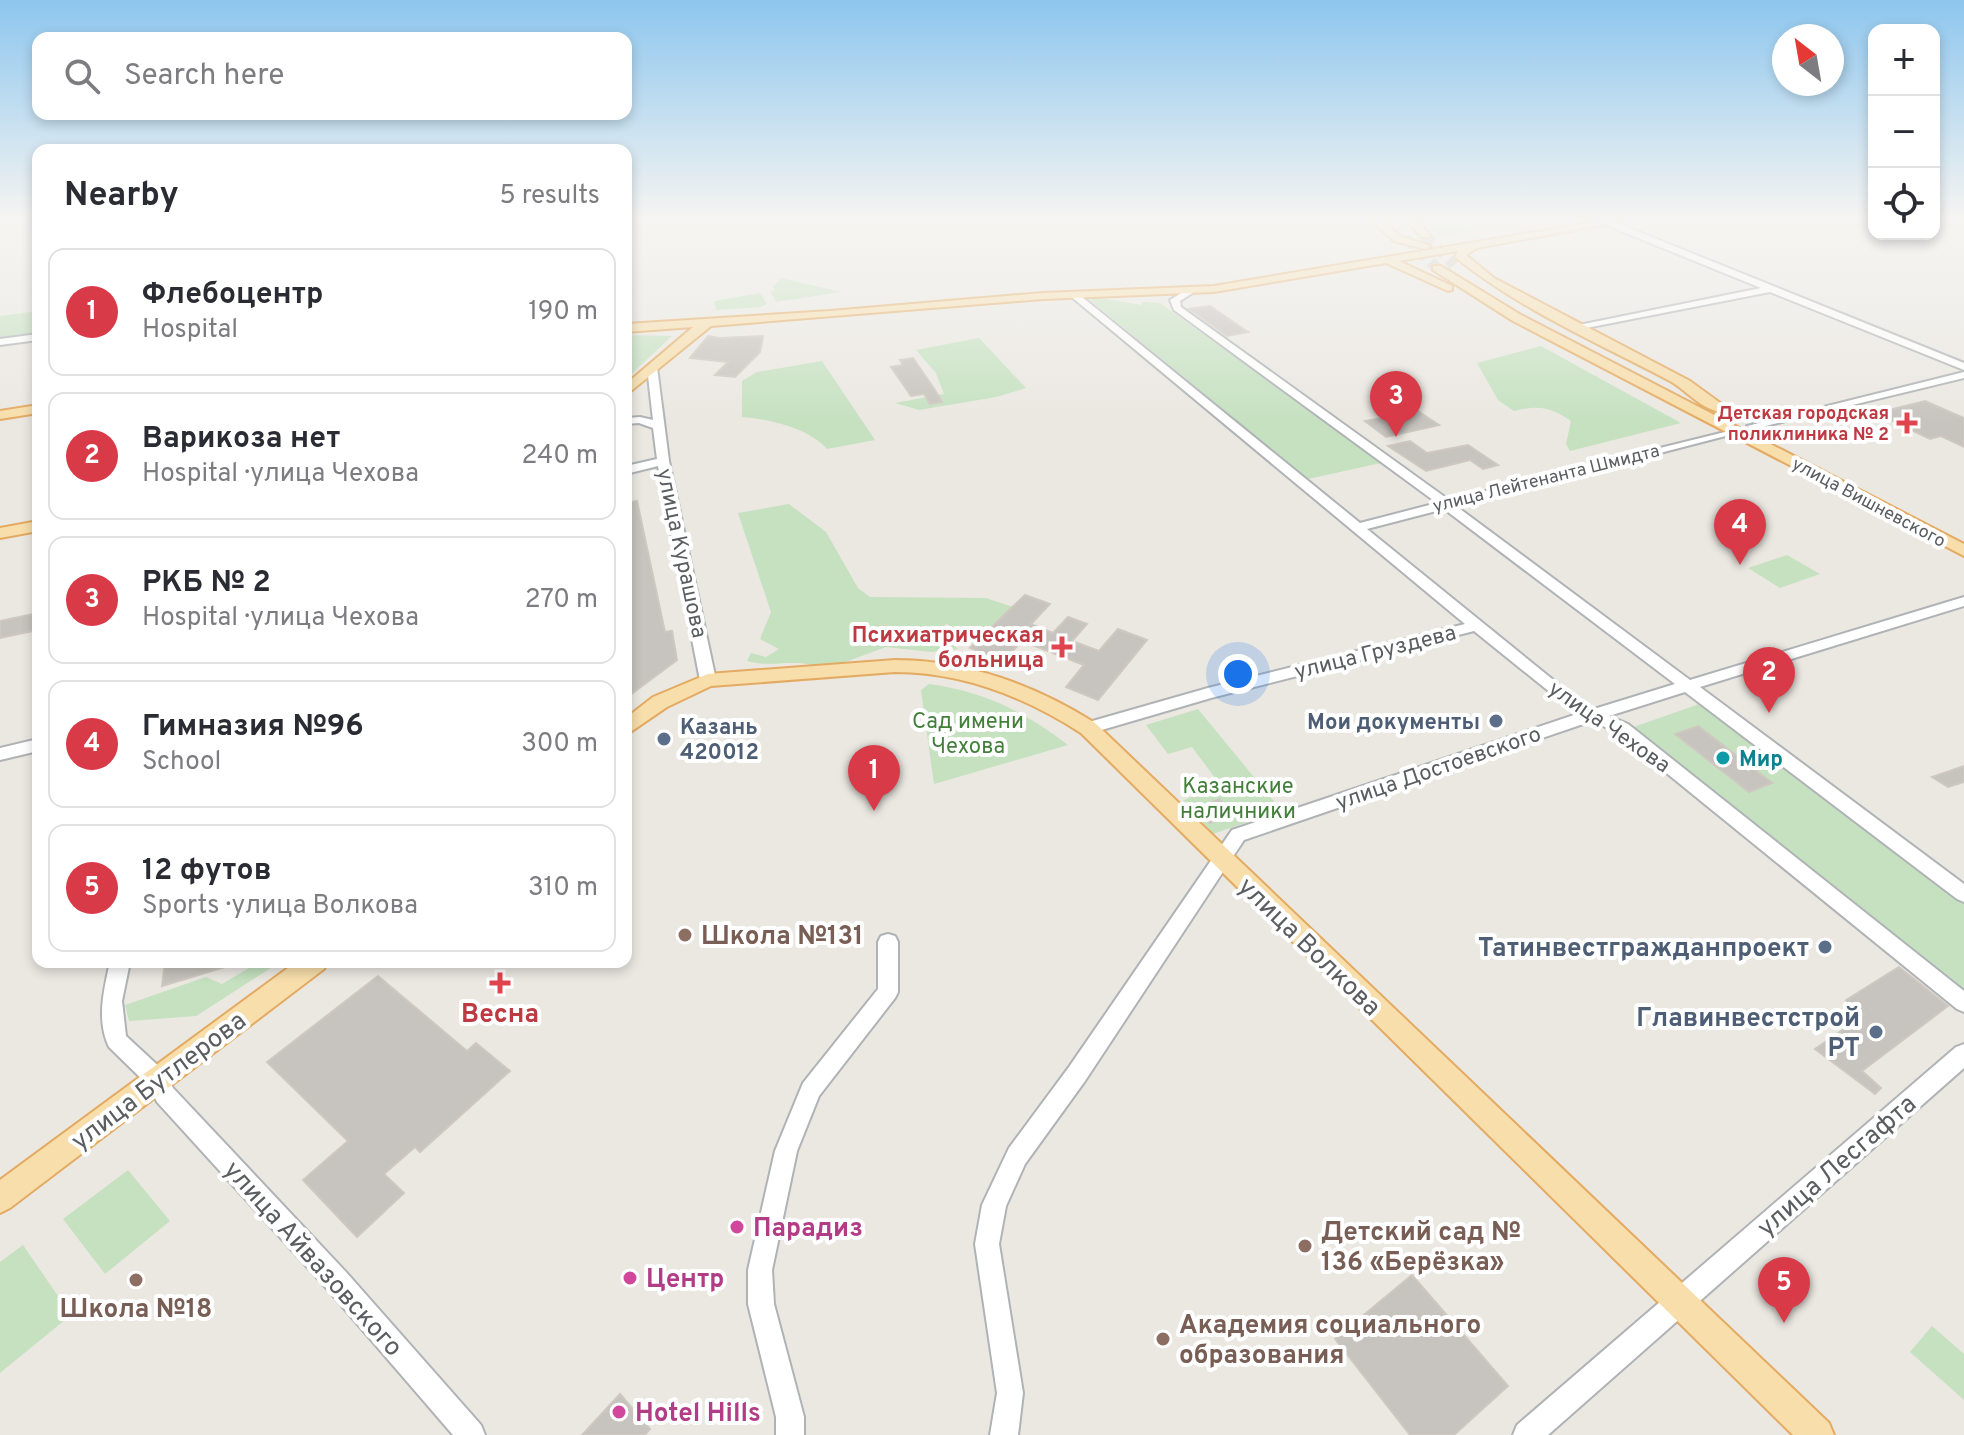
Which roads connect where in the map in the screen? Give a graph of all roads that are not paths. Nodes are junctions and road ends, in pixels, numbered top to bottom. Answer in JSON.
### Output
{"nodes":[{"id":1,"x":1079,"y":288,"type":"edge"},
{"id":2,"x":1215,"y":288,"type":"edge"},
{"id":3,"x":1448,"y":288,"type":"tunnel mouth"},
{"id":4,"x":1467,"y":288,"type":"edge"},
{"id":5,"x":1490,"y":288,"type":"edge"},
{"id":6,"x":1505,"y":288,"type":"edge"},
{"id":7,"x":1770,"y":289,"type":"joint"},
{"id":8,"x":1192,"y":290,"type":"junction"},
{"id":9,"x":1073,"y":294,"type":"junction"},
{"id":10,"x":709,"y":320,"type":"junction"},
{"id":11,"x":632,"y":325,"type":"edge"},
{"id":12,"x":1579,"y":328,"type":"junction"},
{"id":13,"x":32,"y":338,"type":"edge"},
{"id":14,"x":0,"y":342,"type":"edge"},
{"id":15,"x":652,"y":367,"type":"junction"},
{"id":16,"x":1964,"y":367,"type":"edge"},
{"id":17,"x":1964,"y":375,"type":"edge"},
{"id":18,"x":632,"y":385,"type":"edge"},
{"id":19,"x":1683,"y":405,"type":"junction"},
{"id":20,"x":32,"y":408,"type":"edge"},
{"id":21,"x":1718,"y":408,"type":"junction"},
{"id":22,"x":0,"y":413,"type":"edge"},
{"id":23,"x":632,"y":421,"type":"edge"},
{"id":24,"x":659,"y":426,"type":"junction"},
{"id":25,"x":1753,"y":426,"type":"junction"},
{"id":26,"x":1733,"y":431,"type":"junction"},
{"id":27,"x":663,"y":461,"type":"junction"},
{"id":28,"x":632,"y":469,"type":"edge"},
{"id":29,"x":1446,"y":504,"type":"junction"},
{"id":30,"x":32,"y":527,"type":"edge"},
{"id":31,"x":1359,"y":527,"type":"junction"},
{"id":32,"x":0,"y":533,"type":"edge"},
{"id":33,"x":1964,"y":537,"type":"edge"},
{"id":34,"x":1964,"y":551,"type":"edge"},
{"id":35,"x":1964,"y":601,"type":"edge"},
{"id":36,"x":1478,"y":625,"type":"junction"},
{"id":37,"x":708,"y":680,"type":"junction"},
{"id":38,"x":1689,"y":685,"type":"junction"},
{"id":39,"x":1595,"y":715,"type":"junction"},
{"id":40,"x":632,"y":723,"type":"edge"},
{"id":41,"x":1088,"y":728,"type":"junction"},
{"id":42,"x":32,"y":746,"type":"edge"},
{"id":43,"x":0,"y":754,"type":"edge"},
{"id":44,"x":1221,"y":859,"type":"junction"},
{"id":45,"x":1964,"y":894,"type":"edge"},
{"id":46,"x":888,"y":942,"type":"dead end"},
{"id":47,"x":119,"y":968,"type":"edge"},
{"id":48,"x":307,"y":968,"type":"edge"},
{"id":49,"x":1964,"y":1003,"type":"edge"},
{"id":50,"x":1964,"y":1054,"type":"edge"},
{"id":51,"x":158,"y":1080,"type":"junction"},
{"id":52,"x":0,"y":1198,"type":"edge"},
{"id":53,"x":1679,"y":1301,"type":"junction"},
{"id":54,"x":471,"y":1435,"type":"edge"},
{"id":55,"x":790,"y":1435,"type":"edge"},
{"id":56,"x":1004,"y":1435,"type":"edge"},
{"id":57,"x":1527,"y":1435,"type":"edge"},
{"id":58,"x":1817,"y":1435,"type":"edge"}],
"edges":[{"from":1,"to":10,"type":"main road"},
{"from":2,"to":8,"type":"main road"},
{"from":3,"to":19,"type":"main road"},
{"from":4,"to":19,"type":"main road","name":"улица Вишневского"},
{"from":5,"to":21,"type":"main road","name":"улица Вишневского"},
{"from":6,"to":12,"type":"main road"},
{"from":7,"to":12,"type":"street"},
{"from":7,"to":16,"type":"street"},
{"from":8,"to":9,"type":"main road"},
{"from":8,"to":29,"type":"street"},
{"from":9,"to":10,"type":"main road"},
{"from":9,"to":31,"type":"street","name":"улица Чехова"},
{"from":10,"to":11,"type":"main road"},
{"from":10,"to":15,"type":"main road"},
{"from":12,"to":21,"type":"main road"},
{"from":13,"to":14,"type":"street"},
{"from":15,"to":18,"type":"main road"},
{"from":15,"to":24,"type":"street","name":"улица Курашова"},
{"from":17,"to":25,"type":"street"},
{"from":19,"to":26,"type":"main road","name":"улица Вишневского"},
{"from":20,"to":22,"type":"main road"},
{"from":21,"to":25,"type":"main road","name":"улица Вишневского"},
{"from":23,"to":24,"type":"street"},
{"from":24,"to":27,"type":"street","name":"улица Курашова"},
{"from":25,"to":33,"type":"main road","name":"улица Вишневского"},
{"from":26,"to":29,"type":"street","name":"улица Лейтенанта Шмидта"},
{"from":26,"to":34,"type":"main road","name":"улица Вишневского"},
{"from":27,"to":28,"type":"street"},
{"from":27,"to":37,"type":"street","name":"улица Курашова"},
{"from":29,"to":31,"type":"street","name":"улица Лейтенанта Шмидта"},
{"from":29,"to":38,"type":"street"},
{"from":30,"to":32,"type":"main road"},
{"from":31,"to":36,"type":"street","name":"улица Чехова"},
{"from":35,"to":38,"type":"street","name":"улица Достоевского"},
{"from":36,"to":39,"type":"street","name":"улица Чехова"},
{"from":36,"to":41,"type":"street","name":"улица Груздева"},
{"from":37,"to":40,"type":"main road"},
{"from":37,"to":41,"type":"main road","name":"улица Волкова"},
{"from":38,"to":39,"type":"street","name":"улица Достоевского"},
{"from":38,"to":45,"type":"street"},
{"from":39,"to":44,"type":"street","name":"улица Достоевского"},
{"from":39,"to":49,"type":"street","name":"улица Чехова"},
{"from":41,"to":44,"type":"main road","name":"улица Волкова"},
{"from":42,"to":43,"type":"street"},
{"from":44,"to":53,"type":"main road","name":"улица Волкова"},
{"from":44,"to":56,"type":"street","name":"улица Достоевского"},
{"from":46,"to":55,"type":"street"},
{"from":47,"to":51,"type":"street","name":"улица Айвазовского"},
{"from":48,"to":51,"type":"main road","name":"улица Бутлерова"},
{"from":50,"to":53,"type":"street","name":"улица Лесгафта"},
{"from":51,"to":52,"type":"main road","name":"улица Бутлерова"},
{"from":51,"to":54,"type":"street","name":"улица Айвазовского"},
{"from":53,"to":57,"type":"street","name":"улица Лесгафта"},
{"from":53,"to":58,"type":"main road","name":"улица Волкова"}]}
